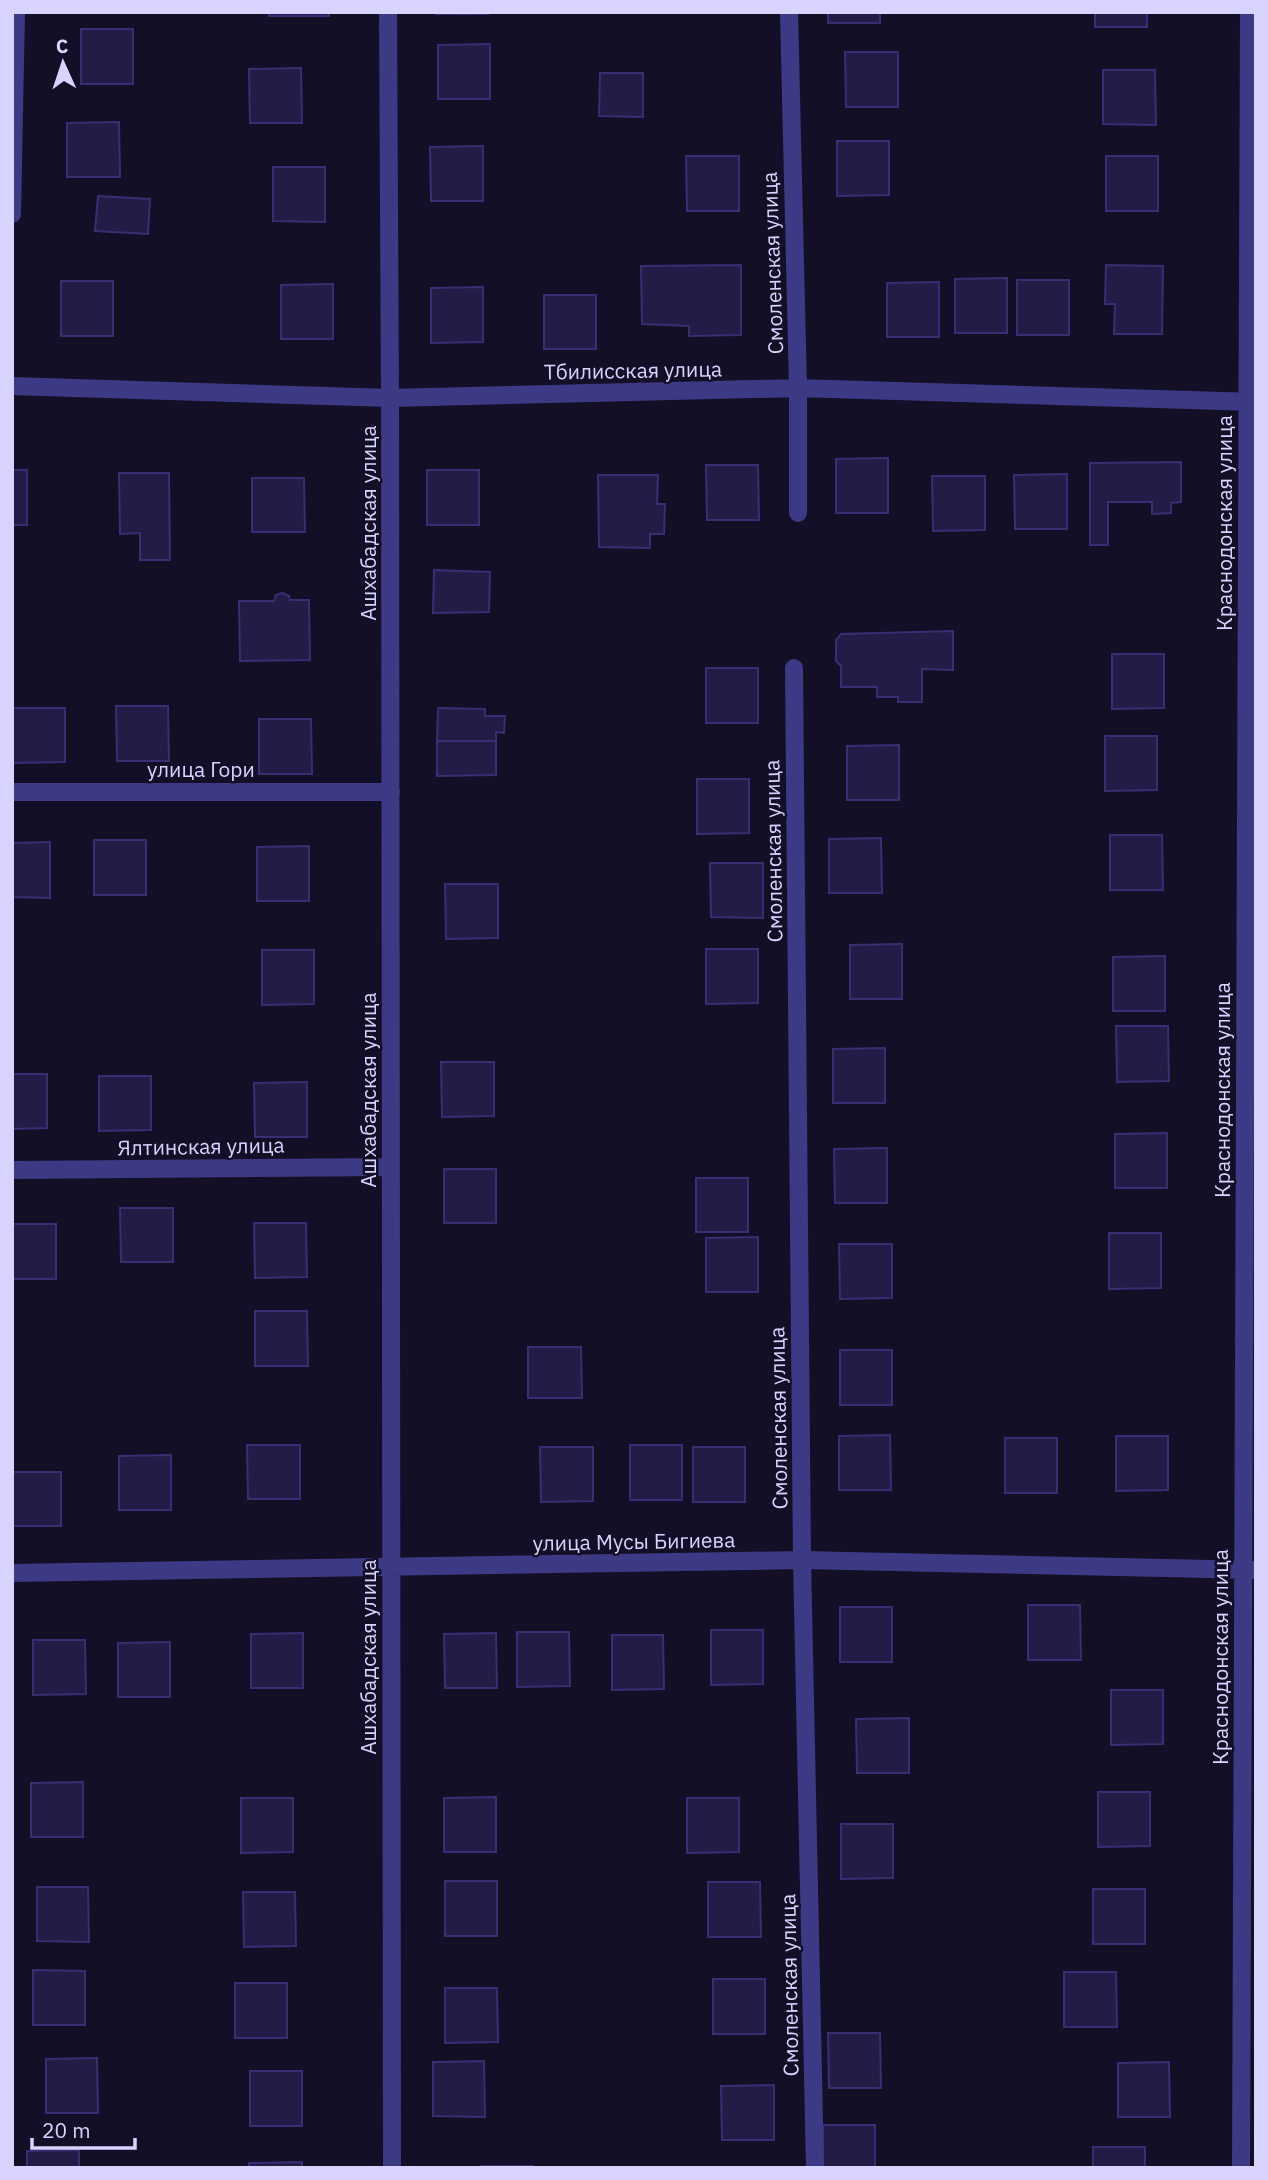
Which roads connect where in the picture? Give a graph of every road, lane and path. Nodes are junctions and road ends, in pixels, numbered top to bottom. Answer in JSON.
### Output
{"nodes":[{"id":1,"x":16,"y":12,"type":"edge"},
{"id":2,"x":388,"y":12,"type":"edge"},
{"id":3,"x":789,"y":12,"type":"edge"},
{"id":4,"x":1249,"y":12,"type":"edge"},
{"id":5,"x":12,"y":214,"type":"edge"},
{"id":6,"x":12,"y":386,"type":"edge"},
{"id":7,"x":799,"y":388,"type":"junction"},
{"id":8,"x":390,"y":398,"type":"junction"},
{"id":9,"x":1252,"y":402,"type":"edge"},
{"id":10,"x":798,"y":513,"type":"dead end"},
{"id":11,"x":794,"y":668,"type":"dead end"},
{"id":12,"x":12,"y":792,"type":"edge"},
{"id":13,"x":391,"y":793,"type":"junction"},
{"id":14,"x":391,"y":1167,"type":"junction"},
{"id":15,"x":12,"y":1170,"type":"edge"},
{"id":16,"x":803,"y":1560,"type":"junction"},
{"id":17,"x":391,"y":1568,"type":"junction"},
{"id":18,"x":1250,"y":1570,"type":"edge"},
{"id":19,"x":12,"y":1573,"type":"edge"},
{"id":20,"x":392,"y":2168,"type":"edge"},
{"id":21,"x":815,"y":2168,"type":"edge"},
{"id":22,"x":1241,"y":2168,"type":"edge"}],
"edges":[{"from":1,"to":5,"type":"street"},
{"from":2,"to":8,"type":"street","name":"Ашхабадская улица"},
{"from":3,"to":7,"type":"street","name":"Смоленская улица"},
{"from":4,"to":9,"type":"street","name":"Краснодонская улица"},
{"from":6,"to":8,"type":"street","name":"Тбилисская улица"},
{"from":7,"to":8,"type":"street","name":"Тбилисская улица"},
{"from":7,"to":9,"type":"street","name":"Тбилисская улица"},
{"from":7,"to":10,"type":"street","name":"Смоленская улица"},
{"from":8,"to":13,"type":"street","name":"Ашхабадская улица"},
{"from":9,"to":18,"type":"street","name":"Краснодонская улица"},
{"from":11,"to":16,"type":"street","name":"Смоленская улица"},
{"from":12,"to":13,"type":"street","name":"улица Гори"},
{"from":13,"to":14,"type":"street","name":"Ашхабадская улица"},
{"from":14,"to":15,"type":"street","name":"Ялтинская улица"},
{"from":14,"to":17,"type":"street","name":"Ашхабадская улица"},
{"from":16,"to":17,"type":"street","name":"улица Мусы Бигиева"},
{"from":16,"to":18,"type":"street","name":"улица Мусы Бигиева"},
{"from":16,"to":21,"type":"street","name":"Смоленская улица"},
{"from":17,"to":19,"type":"street","name":"улица Мусы Бигиева"},
{"from":17,"to":20,"type":"street","name":"Ашхабадская улица"},
{"from":18,"to":22,"type":"street","name":"Краснодонская улица"}]}
